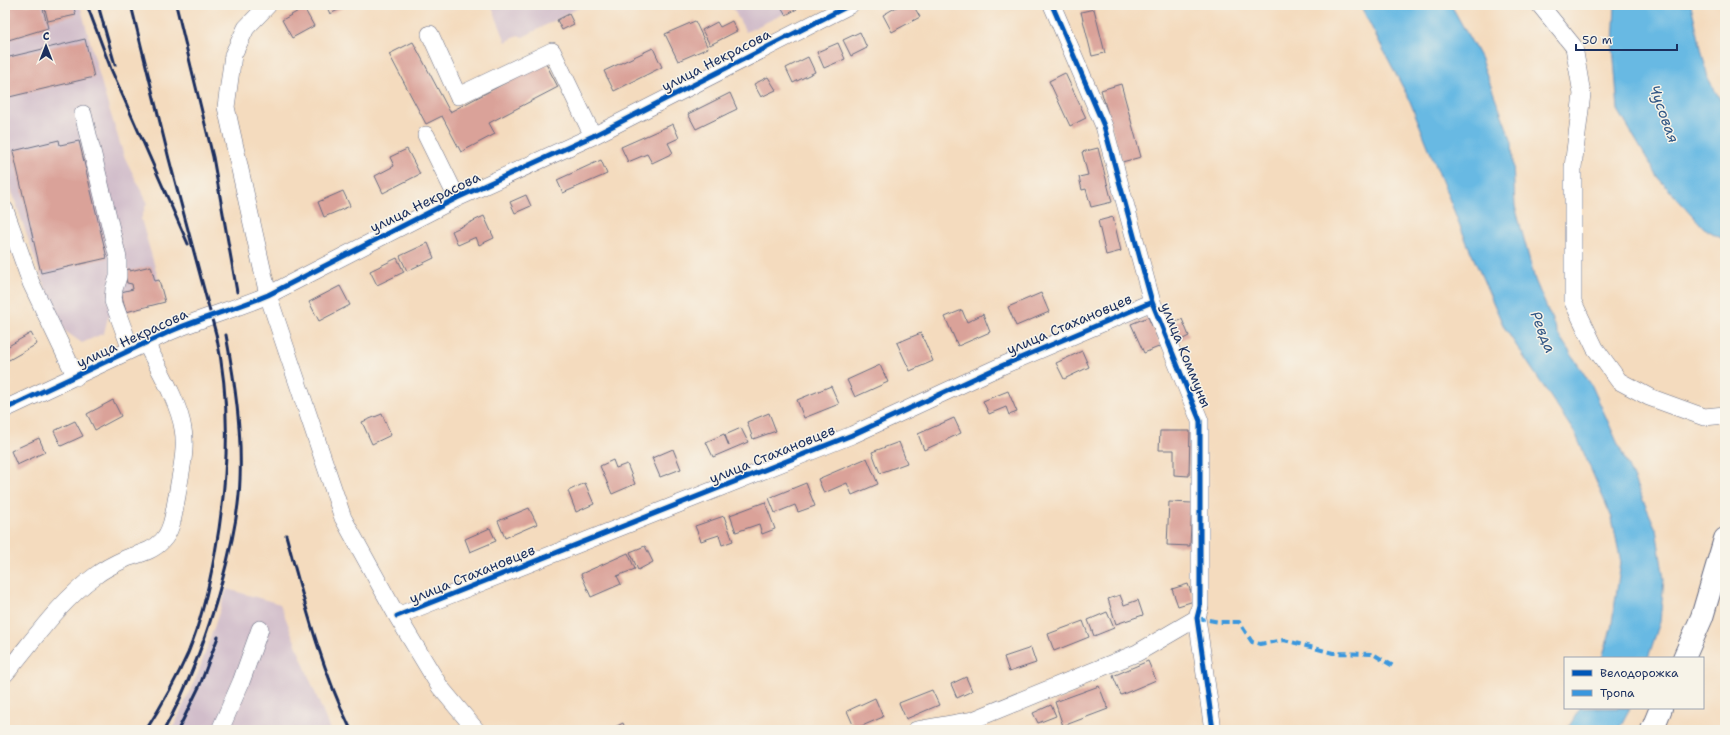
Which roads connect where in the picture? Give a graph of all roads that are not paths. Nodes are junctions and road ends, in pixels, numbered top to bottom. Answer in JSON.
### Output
{"nodes":[{"id":1,"x":268,"y":5,"type":"edge"},
{"id":2,"x":850,"y":5,"type":"edge"},
{"id":3,"x":1052,"y":5,"type":"edge"},
{"id":4,"x":1540,"y":5,"type":"edge"},
{"id":5,"x":430,"y":34,"type":"dead end"},
{"id":6,"x":83,"y":114,"type":"dead end"},
{"id":7,"x":426,"y":135,"type":"dead end"},
{"id":8,"x":593,"y":136,"type":"junction"},
{"id":9,"x":457,"y":198,"type":"junction"},
{"id":10,"x":5,"y":210,"type":"edge"},
{"id":11,"x":268,"y":295,"type":"junction"},
{"id":12,"x":1152,"y":302,"type":"junction"},
{"id":13,"x":138,"y":347,"type":"junction"},
{"id":14,"x":76,"y":377,"type":"junction"},
{"id":15,"x":5,"y":409,"type":"edge"},
{"id":16,"x":1725,"y":415,"type":"edge"},
{"id":17,"x":1725,"y":539,"type":"edge"},
{"id":18,"x":397,"y":616,"type":"junction"},
{"id":19,"x":1197,"y":618,"type":"junction"},
{"id":20,"x":260,"y":629,"type":"dead end"},
{"id":21,"x":1684,"y":657,"type":"edge"},
{"id":22,"x":5,"y":674,"type":"edge"},
{"id":23,"x":1661,"y":709,"type":"edge"},
{"id":24,"x":220,"y":730,"type":"edge"},
{"id":25,"x":476,"y":730,"type":"edge"},
{"id":26,"x":916,"y":730,"type":"edge"},
{"id":27,"x":1213,"y":730,"type":"edge"},
{"id":28,"x":1652,"y":730,"type":"edge"}],
"edges":[{"from":1,"to":11,"type":"street"},
{"from":2,"to":8,"type":"street","name":"улица Некрасова"},
{"from":3,"to":12,"type":"street","name":"улица Коммуны"},
{"from":4,"to":16,"type":"street"},
{"from":5,"to":8,"type":"street"},
{"from":6,"to":13,"type":"street"},
{"from":7,"to":9,"type":"street"},
{"from":8,"to":9,"type":"street","name":"улица Некрасова"},
{"from":9,"to":11,"type":"street","name":"улица Некрасова"},
{"from":10,"to":14,"type":"street"},
{"from":11,"to":13,"type":"street","name":"улица Некрасова"},
{"from":11,"to":18,"type":"street"},
{"from":12,"to":18,"type":"street","name":"улица Стахановцев"},
{"from":12,"to":19,"type":"street","name":"улица Коммуны"},
{"from":13,"to":14,"type":"street","name":"улица Некрасова"},
{"from":13,"to":22,"type":"street"},
{"from":14,"to":15,"type":"street","name":"улица Некрасова"},
{"from":17,"to":21,"type":"main road"},
{"from":18,"to":25,"type":"street"},
{"from":19,"to":26,"type":"street"},
{"from":19,"to":27,"type":"street","name":"улица Коммуны"},
{"from":20,"to":24,"type":"street"},
{"from":23,"to":28,"type":"main road"}]}
